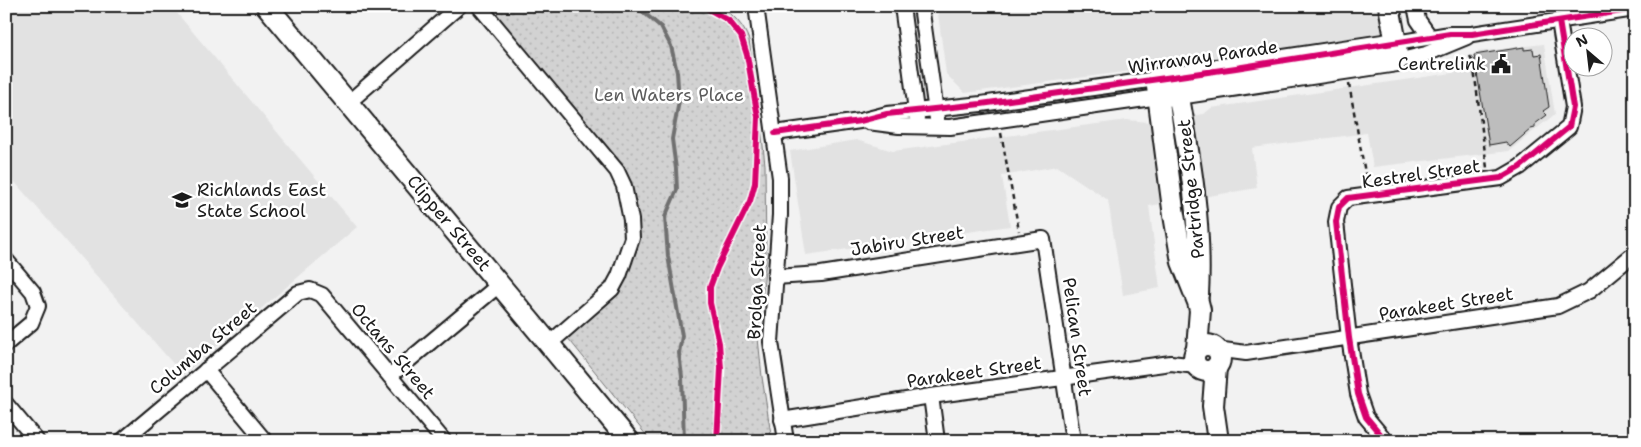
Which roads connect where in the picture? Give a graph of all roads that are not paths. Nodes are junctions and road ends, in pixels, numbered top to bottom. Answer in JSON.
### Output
{"nodes":[{"id":1,"x":267,"y":6,"type":"edge"},
{"id":2,"x":459,"y":6,"type":"edge"},
{"id":3,"x":479,"y":6,"type":"edge"},
{"id":4,"x":756,"y":6,"type":"edge"},
{"id":5,"x":902,"y":6,"type":"edge"},
{"id":6,"x":921,"y":6,"type":"edge"},
{"id":7,"x":1390,"y":6,"type":"edge"},
{"id":8,"x":1415,"y":6,"type":"edge"},
{"id":9,"x":1635,"y":9,"type":"edge"},
{"id":10,"x":1559,"y":21,"type":"junction"},
{"id":11,"x":1472,"y":34,"type":"junction"},
{"id":12,"x":1430,"y":37,"type":"junction"},
{"id":13,"x":1396,"y":52,"type":"junction"},
{"id":14,"x":1167,"y":87,"type":"junction"},
{"id":15,"x":348,"y":103,"type":"junction"},
{"id":16,"x":936,"y":110,"type":"junction"},
{"id":17,"x":916,"y":111,"type":"junction"},
{"id":18,"x":860,"y":121,"type":"junction"},
{"id":19,"x":918,"y":127,"type":"junction"},
{"id":20,"x":937,"y":128,"type":"junction"},
{"id":21,"x":775,"y":133,"type":"junction"},
{"id":22,"x":1043,"y":239,"type":"joint"},
{"id":23,"x":1635,"y":252,"type":"edge"},
{"id":24,"x":6,"y":260,"type":"edge"},
{"id":25,"x":775,"y":277,"type":"junction"},
{"id":26,"x":500,"y":284,"type":"junction"},
{"id":27,"x":310,"y":290,"type":"joint"},
{"id":28,"x":1349,"y":338,"type":"junction"},
{"id":29,"x":6,"y":344,"type":"edge"},
{"id":30,"x":550,"y":344,"type":"junction"},
{"id":31,"x":1206,"y":358,"type":"junction"},
{"id":32,"x":206,"y":370,"type":"junction"},
{"id":33,"x":390,"y":376,"type":"junction"},
{"id":34,"x":1064,"y":379,"type":"junction"},
{"id":35,"x":931,"y":396,"type":"junction"},
{"id":36,"x":6,"y":404,"type":"edge"},
{"id":37,"x":782,"y":420,"type":"junction"},
{"id":38,"x":37,"y":441,"type":"edge"},
{"id":39,"x":122,"y":441,"type":"edge"},
{"id":40,"x":265,"y":441,"type":"edge"},
{"id":41,"x":444,"y":441,"type":"edge"},
{"id":42,"x":629,"y":441,"type":"edge"},
{"id":43,"x":786,"y":441,"type":"edge"},
{"id":44,"x":937,"y":441,"type":"edge"},
{"id":45,"x":1073,"y":441,"type":"edge"},
{"id":46,"x":1218,"y":441,"type":"edge"},
{"id":47,"x":1386,"y":441,"type":"edge"}],
"edges":[{"from":1,"to":15,"type":"street","name":"Clipper Street"},
{"from":2,"to":15,"type":"street"},
{"from":3,"to":30,"type":"street"},
{"from":4,"to":21,"type":"street","name":"Brolga Street"},
{"from":5,"to":17,"type":"street"},
{"from":6,"to":16,"type":"street"},
{"from":7,"to":13,"type":"street"},
{"from":8,"to":12,"type":"street"},
{"from":9,"to":10,"type":"street","name":"Wirraway Parade"},
{"from":10,"to":11,"type":"street","name":"Wirraway Parade"},
{"from":10,"to":28,"type":"street","name":"Kestrel Street"},
{"from":11,"to":12,"type":"street","name":"Wirraway Parade"},
{"from":11,"to":13,"type":"street","name":"Wirraway Parade"},
{"from":12,"to":13,"type":"street","name":"Wirraway Parade"},
{"from":13,"to":14,"type":"street","name":"Wirraway Parade"},
{"from":14,"to":16,"type":"street","name":"Wirraway Parade"},
{"from":14,"to":20,"type":"street","name":"Wirraway Parade"},
{"from":14,"to":31,"type":"street","name":"Partridge Street"},
{"from":15,"to":26,"type":"street","name":"Clipper Street"},
{"from":16,"to":17,"type":"street","name":"Wirraway Parade"},
{"from":16,"to":20,"type":"street"},
{"from":17,"to":18,"type":"street","name":"Wirraway Parade"},
{"from":17,"to":19,"type":"street"},
{"from":18,"to":19,"type":"street","name":"Wirraway Parade"},
{"from":18,"to":21,"type":"street","name":"Wirraway Parade"},
{"from":19,"to":20,"type":"street","name":"Wirraway Parade"},
{"from":21,"to":25,"type":"street","name":"Brolga Street"},
{"from":22,"to":25,"type":"street","name":"Jabiru Street"},
{"from":22,"to":34,"type":"street","name":"Pelican Street"},
{"from":23,"to":28,"type":"street","name":"Parakeet Street"},
{"from":24,"to":29,"type":"street"},
{"from":25,"to":37,"type":"street","name":"Brolga Street"},
{"from":26,"to":30,"type":"street","name":"Clipper Street"},
{"from":26,"to":33,"type":"street"},
{"from":27,"to":32,"type":"street","name":"Columba Street"},
{"from":27,"to":33,"type":"street","name":"Octans Street"},
{"from":28,"to":31,"type":"street","name":"Parakeet Street"},
{"from":28,"to":47,"type":"street","name":"Kestrel Street"},
{"from":30,"to":42,"type":"street","name":"Clipper Street"},
{"from":31,"to":34,"type":"street","name":"Parakeet Street"},
{"from":31,"to":46,"type":"street","name":"Partridge Street"},
{"from":32,"to":39,"type":"street","name":"Columba Street"},
{"from":32,"to":40,"type":"street"},
{"from":33,"to":41,"type":"street","name":"Octans Street"},
{"from":34,"to":35,"type":"street","name":"Parakeet Street"},
{"from":34,"to":45,"type":"street","name":"Pelican Street"},
{"from":35,"to":37,"type":"street","name":"Parakeet Street"},
{"from":35,"to":44,"type":"street"},
{"from":36,"to":38,"type":"street"},
{"from":37,"to":43,"type":"street","name":"Brolga Street"}]}
